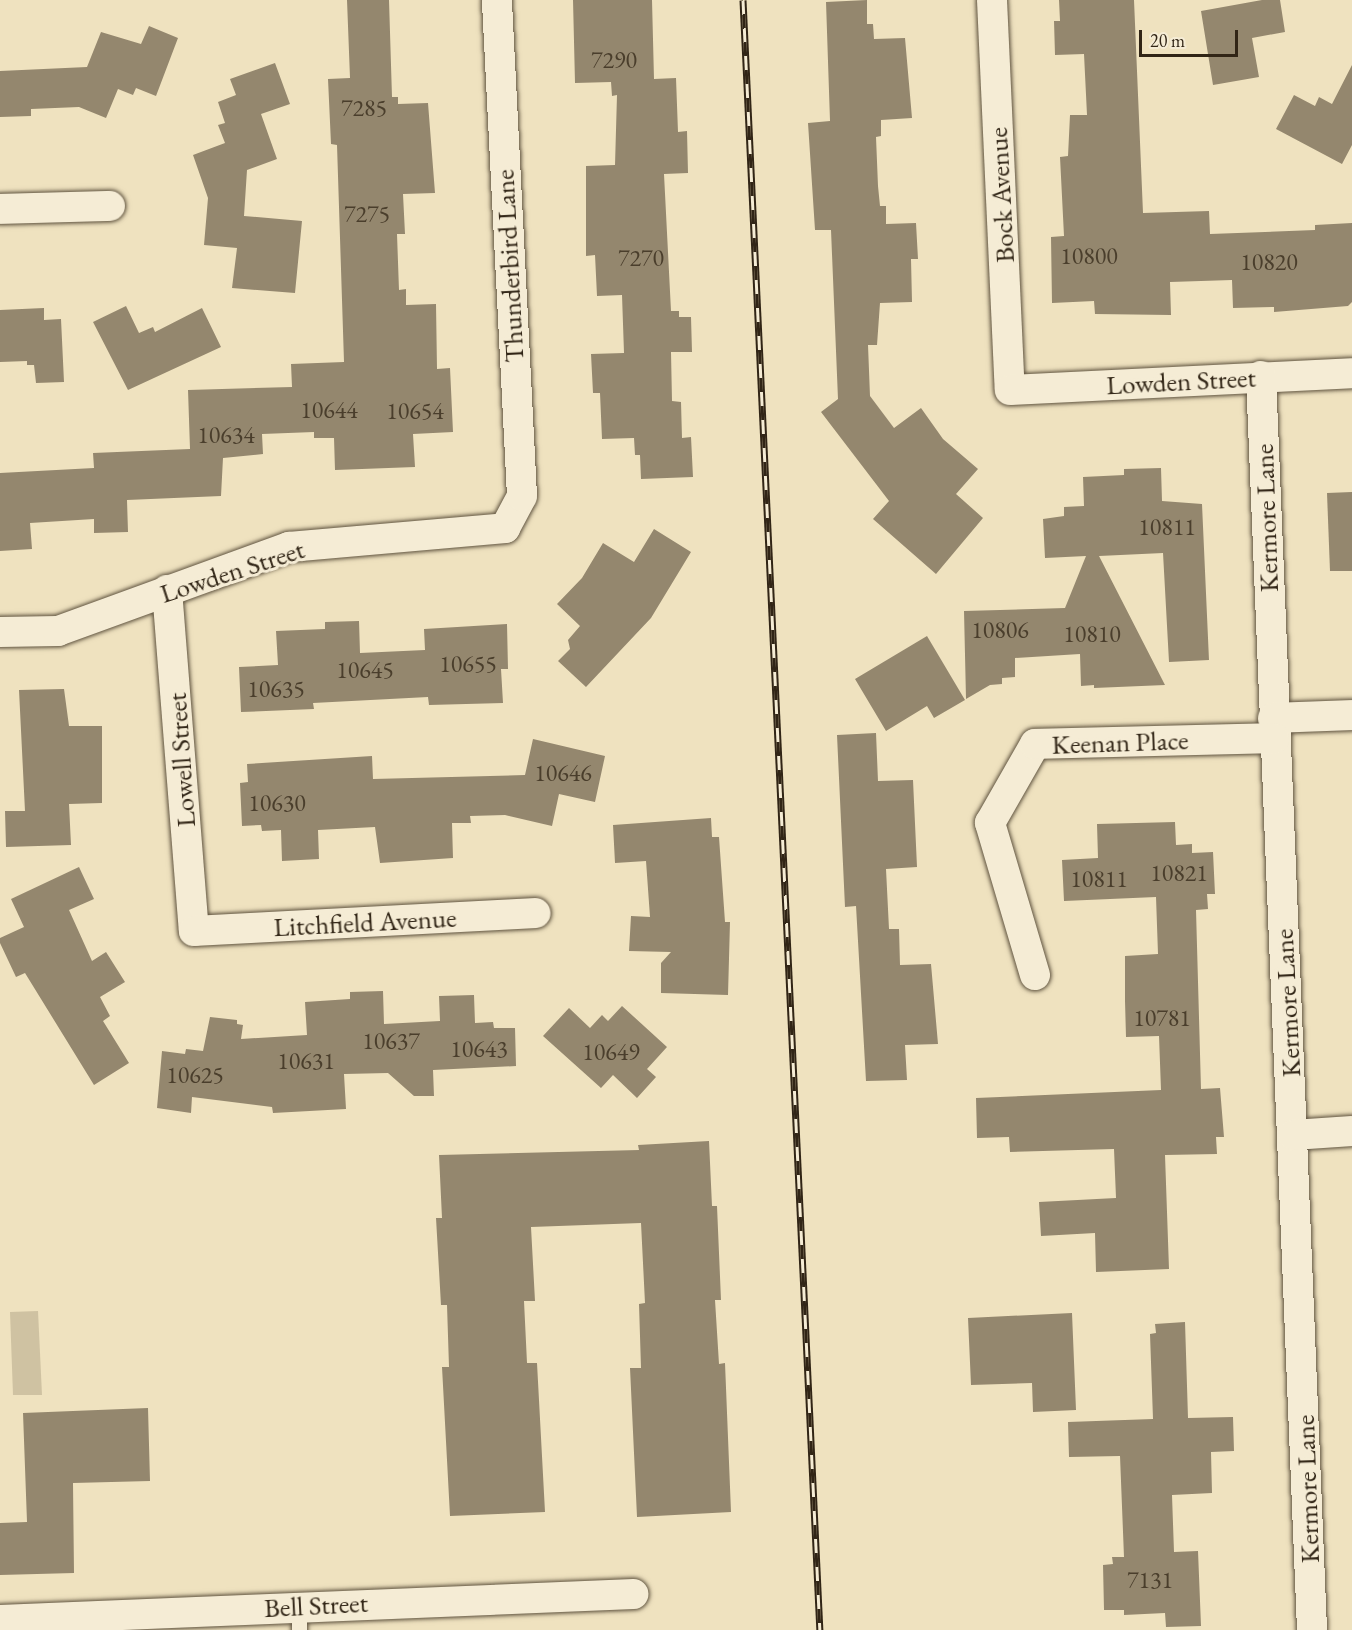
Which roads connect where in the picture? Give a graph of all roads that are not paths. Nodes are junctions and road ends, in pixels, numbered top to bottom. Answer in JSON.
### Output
{"nodes":[{"id":1,"x":497,"y":0,"type":"edge"},
{"id":2,"x":992,"y":0,"type":"edge"},
{"id":3,"x":110,"y":206,"type":"dead end"},
{"id":4,"x":0,"y":209,"type":"edge"},
{"id":5,"x":1352,"y":373,"type":"edge"},
{"id":6,"x":1261,"y":376,"type":"junction"},
{"id":7,"x":1010,"y":390,"type":"joint"},
{"id":8,"x":505,"y":528,"type":"joint"},
{"id":9,"x":167,"y":590,"type":"junction"},
{"id":10,"x":0,"y":632,"type":"edge"},
{"id":11,"x":1352,"y":716,"type":"edge"},
{"id":12,"x":1274,"y":728,"type":"junction"},
{"id":13,"x":536,"y":913,"type":"dead end"},
{"id":14,"x":194,"y":931,"type":"joint"},
{"id":15,"x":1035,"y":975,"type":"dead end"},
{"id":16,"x":1352,"y":1131,"type":"edge"},
{"id":17,"x":1293,"y":1135,"type":"junction"},
{"id":18,"x":633,"y":1594,"type":"dead end"},
{"id":19,"x":299,"y":1618,"type":"edge"},
{"id":20,"x":0,"y":1620,"type":"edge"},
{"id":21,"x":43,"y":1624,"type":"edge"},
{"id":22,"x":1312,"y":1630,"type":"edge"}],
"edges":[{"from":1,"to":8,"type":"street","name":"Thunderbird Lane"},
{"from":2,"to":7,"type":"street","name":"Bock Avenue"},
{"from":3,"to":4,"type":"street"},
{"from":5,"to":6,"type":"street","name":"Lowden Street"},
{"from":6,"to":7,"type":"street","name":"Lowden Street"},
{"from":6,"to":12,"type":"street","name":"Kermore Lane"},
{"from":8,"to":9,"type":"street","name":"Lowden Street"},
{"from":9,"to":10,"type":"street","name":"Lowden Street"},
{"from":9,"to":14,"type":"street","name":"Lowell Street"},
{"from":11,"to":12,"type":"street"},
{"from":12,"to":15,"type":"street","name":"Keenan Place"},
{"from":12,"to":17,"type":"street","name":"Kermore Lane"},
{"from":13,"to":14,"type":"street","name":"Litchfield Avenue"},
{"from":16,"to":17,"type":"street"},
{"from":17,"to":22,"type":"street","name":"Kermore Lane"},
{"from":18,"to":19,"type":"street","name":"Bell Street"},
{"from":19,"to":21,"type":"street","name":"Bell Street"},
{"from":20,"to":21,"type":"street","name":"Bell Street"}]}
